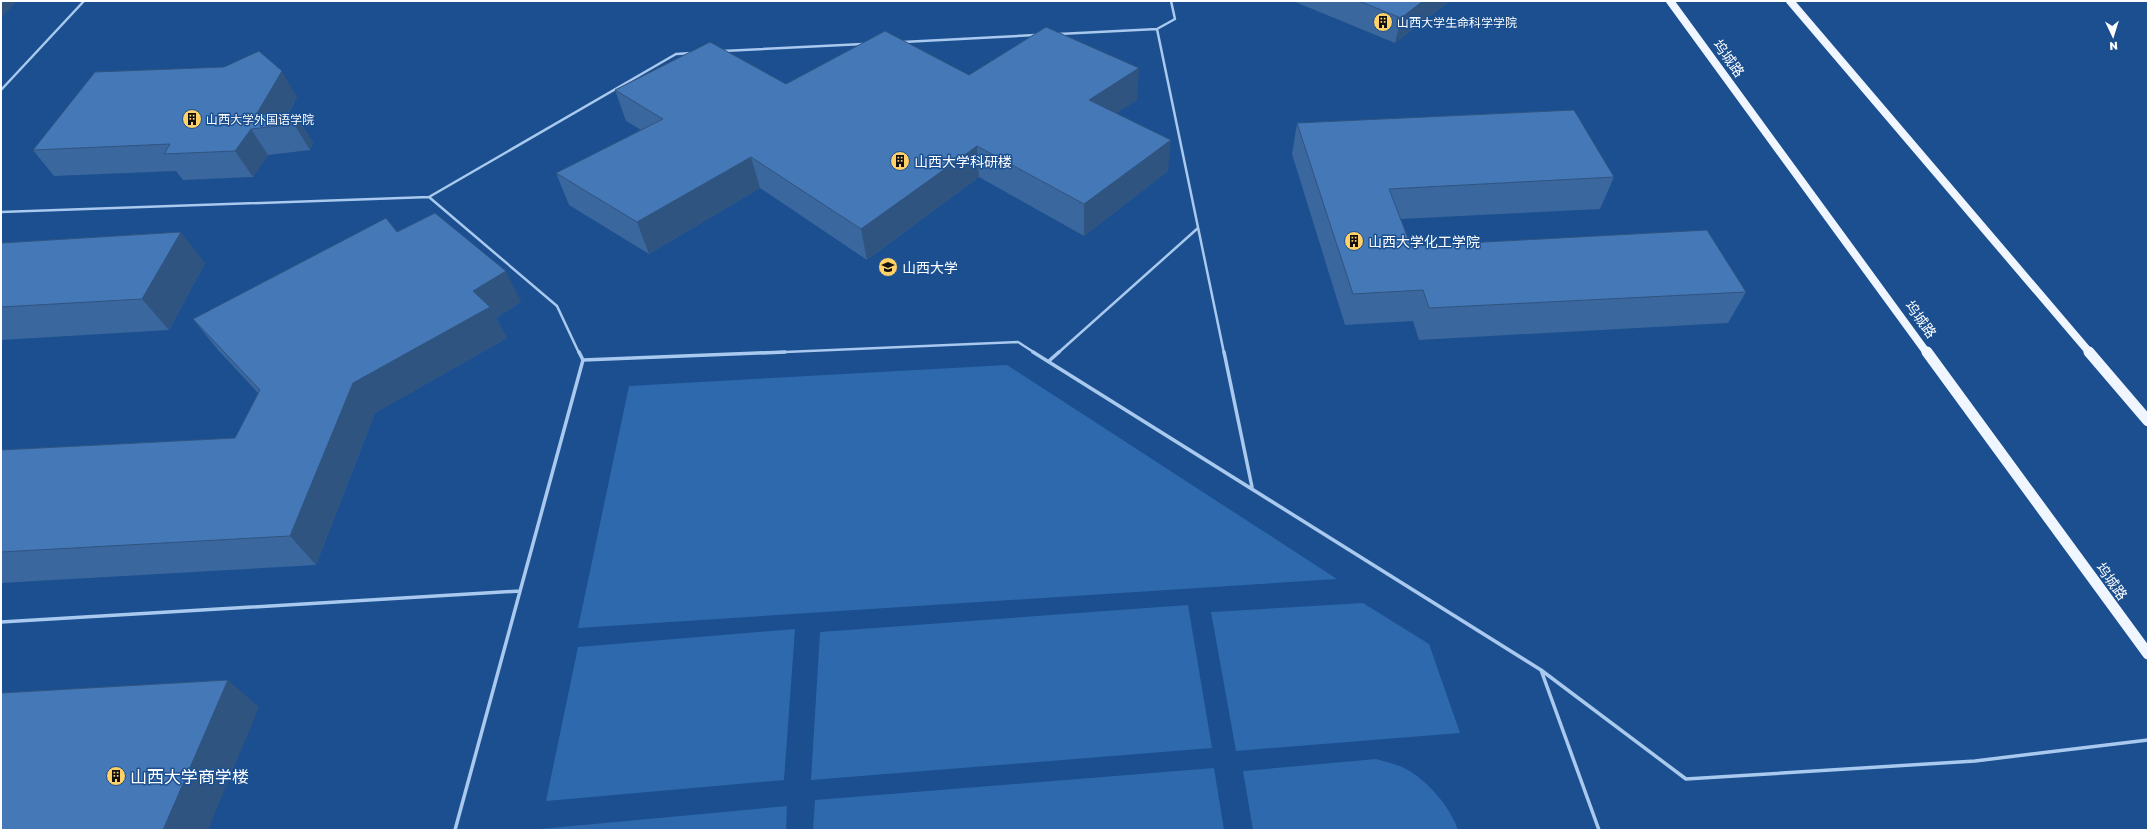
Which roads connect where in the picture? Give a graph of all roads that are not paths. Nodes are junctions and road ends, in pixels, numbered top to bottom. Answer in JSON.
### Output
{"nodes":[{"id":1,"x":84,"y":1,"type":"edge"},
{"id":2,"x":1171,"y":1,"type":"edge"},
{"id":3,"x":1670,"y":1,"type":"edge"},
{"id":4,"x":1790,"y":1,"type":"edge"},
{"id":5,"x":1157,"y":29,"type":"junction"},
{"id":6,"x":1054,"y":34,"type":"edge"},
{"id":7,"x":1039,"y":35,"type":"edge"},
{"id":8,"x":897,"y":42,"type":"edge"},
{"id":9,"x":865,"y":44,"type":"edge"},
{"id":10,"x":716,"y":52,"type":"edge"},
{"id":11,"x":700,"y":53,"type":"edge"},
{"id":12,"x":1,"y":90,"type":"edge"},
{"id":13,"x":429,"y":197,"type":"junction"},
{"id":14,"x":1,"y":212,"type":"edge"},
{"id":15,"x":1198,"y":228,"type":"junction"},
{"id":16,"x":583,"y":360,"type":"junction"},
{"id":17,"x":1049,"y":361,"type":"junction"},
{"id":18,"x":2148,"y":421,"type":"edge"},
{"id":19,"x":1252,"y":487,"type":"junction"},
{"id":20,"x":520,"y":591,"type":"junction"},
{"id":21,"x":1,"y":622,"type":"edge"},
{"id":22,"x":2148,"y":654,"type":"edge"},
{"id":23,"x":1541,"y":670,"type":"junction"},
{"id":24,"x":2148,"y":740,"type":"edge"},
{"id":25,"x":455,"y":830,"type":"edge"},
{"id":26,"x":1599,"y":830,"type":"edge"}],
"edges":[{"from":1,"to":12,"type":"lane"},
{"from":2,"to":5,"type":"lane"},
{"from":3,"to":22,"type":"main road","name":"坞城路"},
{"from":4,"to":18,"type":"main road"},
{"from":5,"to":6,"type":"lane"},
{"from":5,"to":15,"type":"lane"},
{"from":7,"to":8,"type":"lane"},
{"from":9,"to":10,"type":"lane"},
{"from":11,"to":13,"type":"lane"},
{"from":13,"to":14,"type":"lane"},
{"from":13,"to":16,"type":"lane"},
{"from":15,"to":17,"type":"lane"},
{"from":15,"to":19,"type":"lane"},
{"from":16,"to":17,"type":"lane"},
{"from":16,"to":20,"type":"lane"},
{"from":17,"to":19,"type":"lane"},
{"from":19,"to":23,"type":"lane"},
{"from":20,"to":21,"type":"lane"},
{"from":20,"to":25,"type":"lane"},
{"from":23,"to":24,"type":"lane"},
{"from":23,"to":26,"type":"lane"}]}
